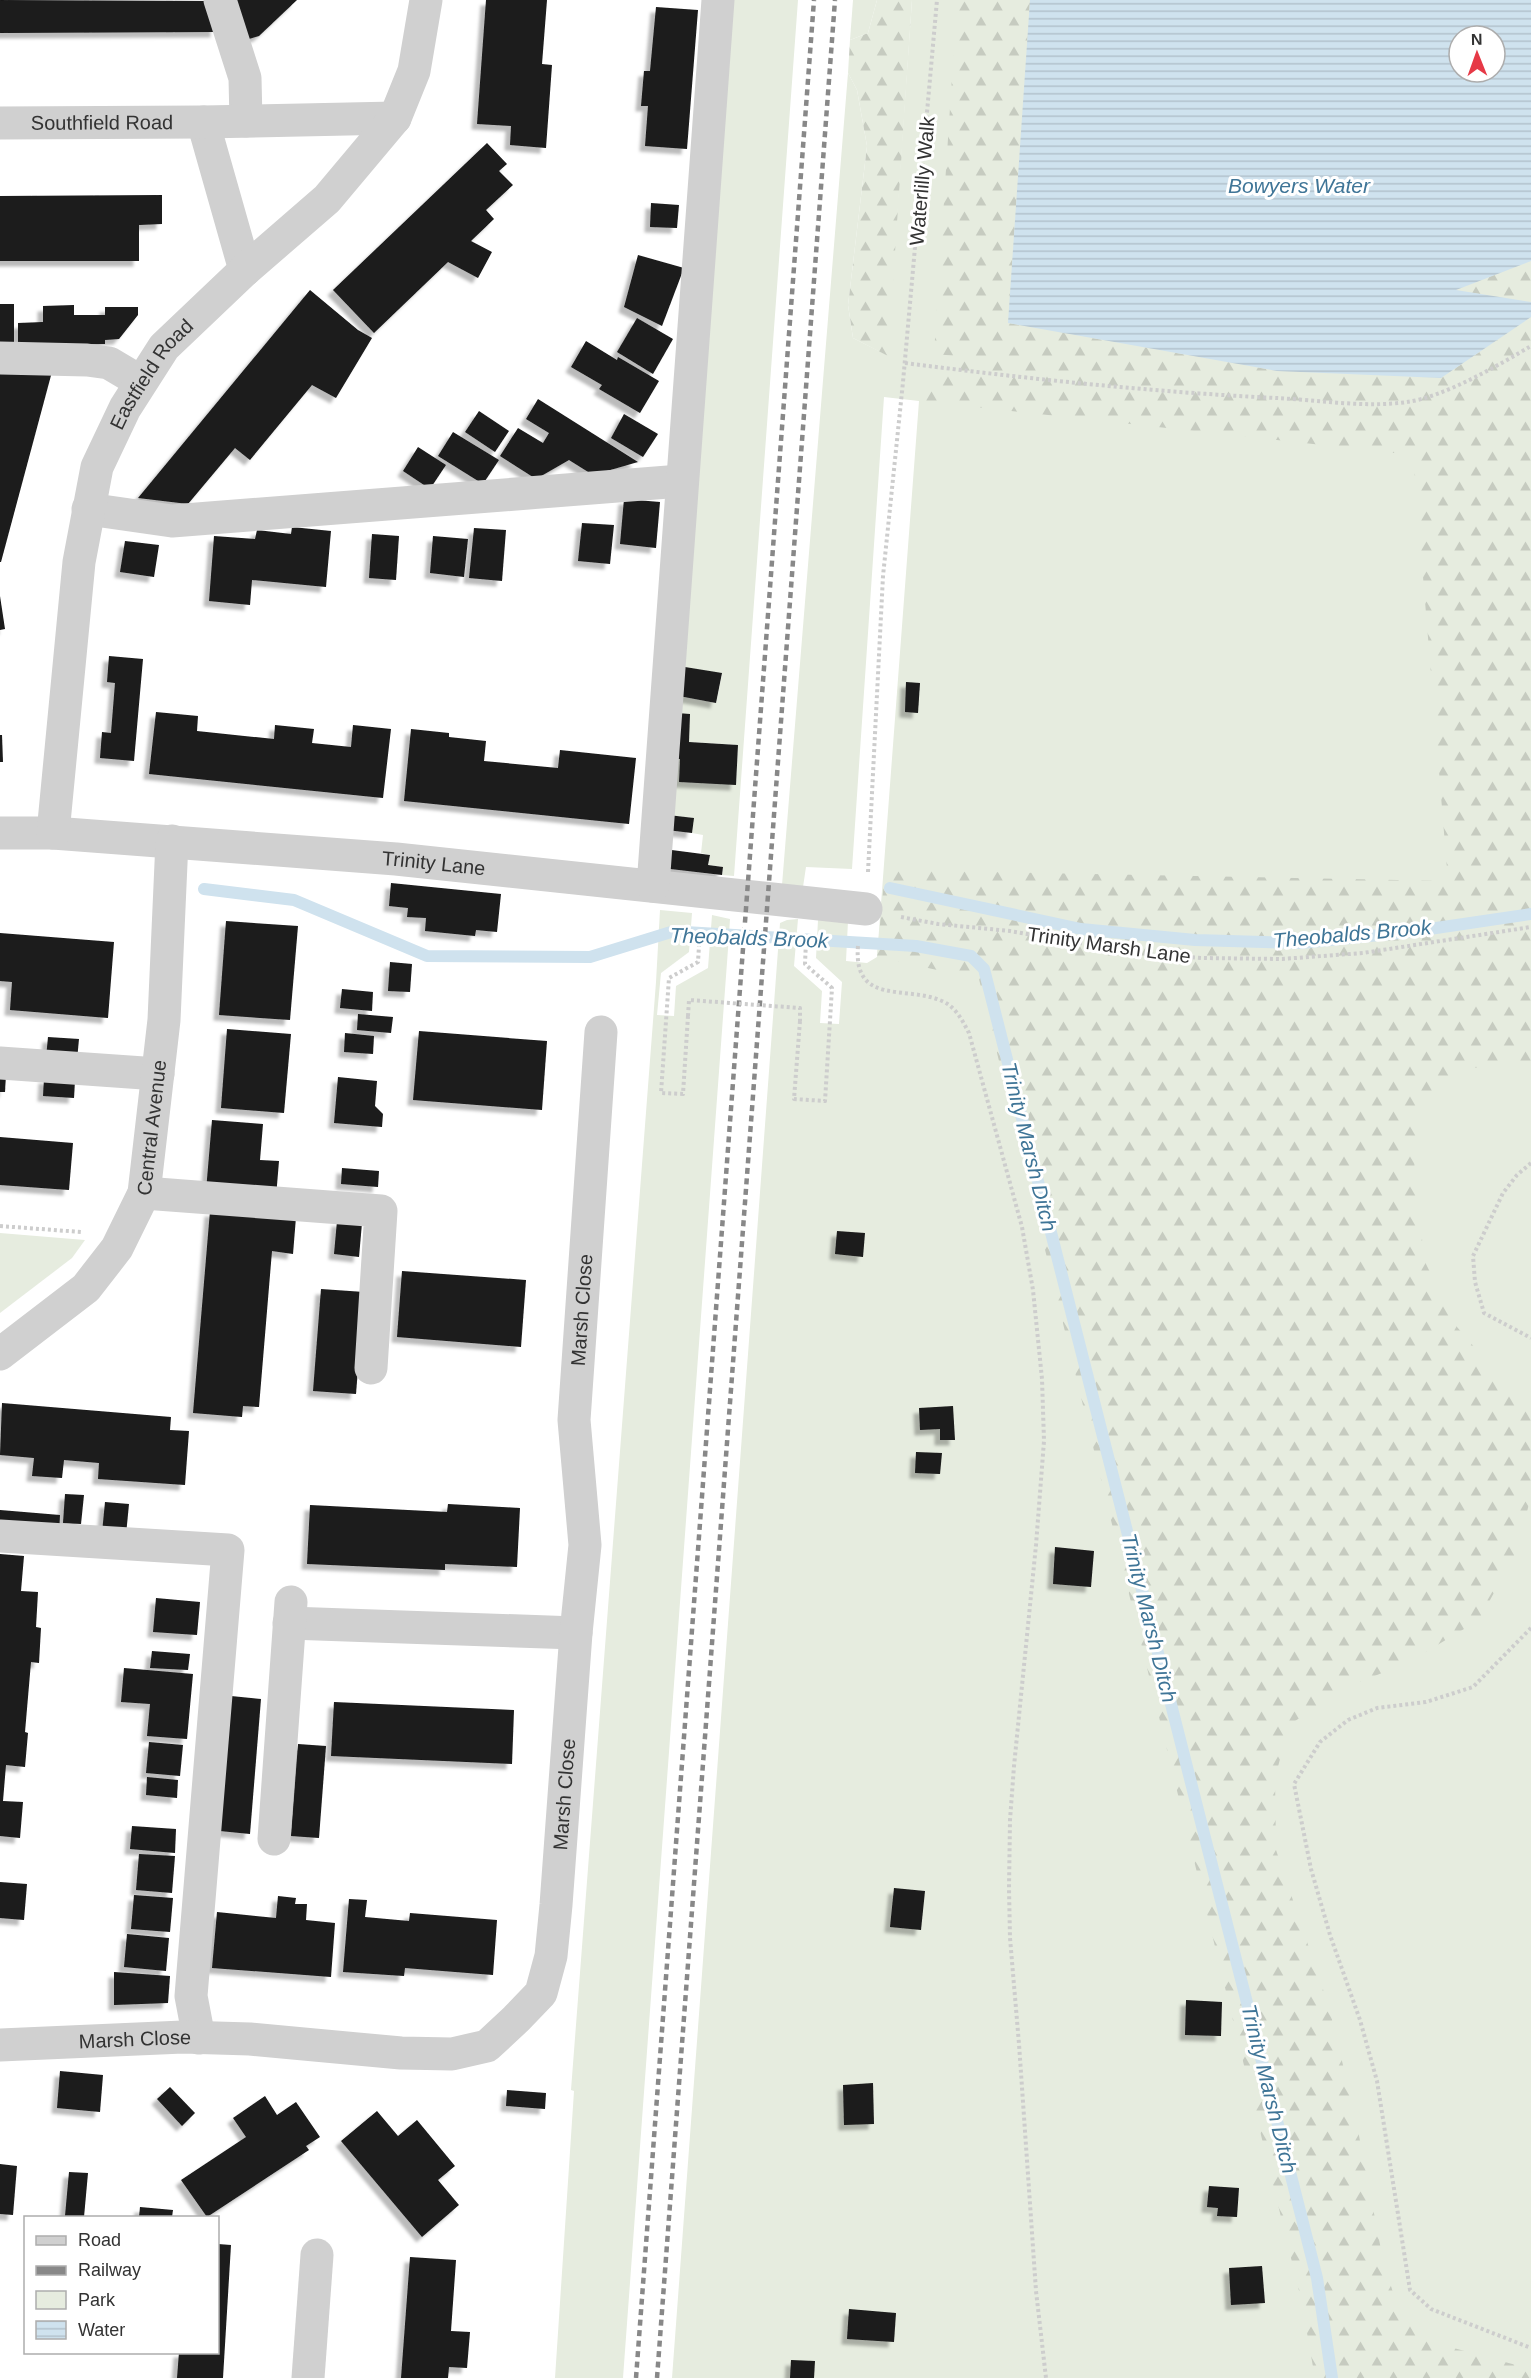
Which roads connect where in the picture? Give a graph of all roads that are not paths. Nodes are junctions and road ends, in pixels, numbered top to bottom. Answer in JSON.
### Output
{"nodes":[{"id":1,"x":220,"y":0,"type":"edge"},
{"id":2,"x":426,"y":0,"type":"edge"},
{"id":3,"x":718,"y":0,"type":"edge"},
{"id":4,"x":395,"y":118,"type":"junction"},
{"id":5,"x":246,"y":121,"type":"junction"},
{"id":6,"x":203,"y":122,"type":"junction"},
{"id":7,"x":0,"y":123,"type":"edge"},
{"id":8,"x":245,"y":270,"type":"junction"},
{"id":9,"x":0,"y":358,"type":"edge"},
{"id":10,"x":141,"y":382,"type":"junction"},
{"id":11,"x":681,"y":481,"type":"junction"},
{"id":12,"x":88,"y":509,"type":"junction"},
{"id":13,"x":0,"y":832,"type":"edge"},
{"id":14,"x":53,"y":833,"type":"junction"},
{"id":15,"x":172,"y":841,"type":"junction"},
{"id":16,"x":653,"y":886,"type":"junction"},
{"id":17,"x":866,"y":909,"type":"road end"},
{"id":18,"x":601,"y":1032,"type":"dead end"},
{"id":19,"x":0,"y":1063,"type":"edge"},
{"id":20,"x":158,"y":1074,"type":"junction"},
{"id":21,"x":144,"y":1193,"type":"junction"},
{"id":22,"x":0,"y":1354,"type":"edge"},
{"id":23,"x":371,"y":1368,"type":"dead end"},
{"id":24,"x":0,"y":1536,"type":"edge"},
{"id":25,"x":576,"y":1633,"type":"junction"},
{"id":26,"x":273,"y":1839,"type":"dead end"},
{"id":27,"x":199,"y":2038,"type":"junction"},
{"id":28,"x":0,"y":2045,"type":"edge"},
{"id":29,"x":317,"y":2255,"type":"dead end"},
{"id":30,"x":309,"y":2378,"type":"edge"}],
"edges":[{"from":1,"to":5,"type":"street"},
{"from":2,"to":4,"type":"street","name":"Eastfield Road"},
{"from":3,"to":11,"type":"street"},
{"from":4,"to":5,"type":"street","name":"Southfield Road"},
{"from":4,"to":8,"type":"street","name":"Eastfield Road"},
{"from":5,"to":6,"type":"street","name":"Southfield Road"},
{"from":6,"to":7,"type":"street","name":"Southfield Road"},
{"from":6,"to":8,"type":"street"},
{"from":8,"to":10,"type":"street","name":"Eastfield Road"},
{"from":9,"to":10,"type":"street"},
{"from":10,"to":12,"type":"street","name":"Eastfield Road"},
{"from":11,"to":12,"type":"street"},
{"from":11,"to":16,"type":"street"},
{"from":12,"to":14,"type":"street","name":"Eastfield Road"},
{"from":13,"to":14,"type":"street","name":"Trinity Lane"},
{"from":14,"to":15,"type":"street","name":"Trinity Lane"},
{"from":15,"to":16,"type":"street","name":"Trinity Lane"},
{"from":15,"to":20,"type":"street","name":"Central Avenue"},
{"from":16,"to":17,"type":"street","name":"Trinity Lane"},
{"from":18,"to":25,"type":"street","name":"Marsh Close"},
{"from":19,"to":20,"type":"street"},
{"from":20,"to":21,"type":"street","name":"Central Avenue"},
{"from":21,"to":22,"type":"street","name":"Central Avenue"},
{"from":21,"to":23,"type":"street"},
{"from":24,"to":27,"type":"street"},
{"from":25,"to":26,"type":"street"},
{"from":25,"to":27,"type":"street","name":"Marsh Close"},
{"from":27,"to":28,"type":"street","name":"Marsh Close"},
{"from":29,"to":30,"type":"street"}]}
